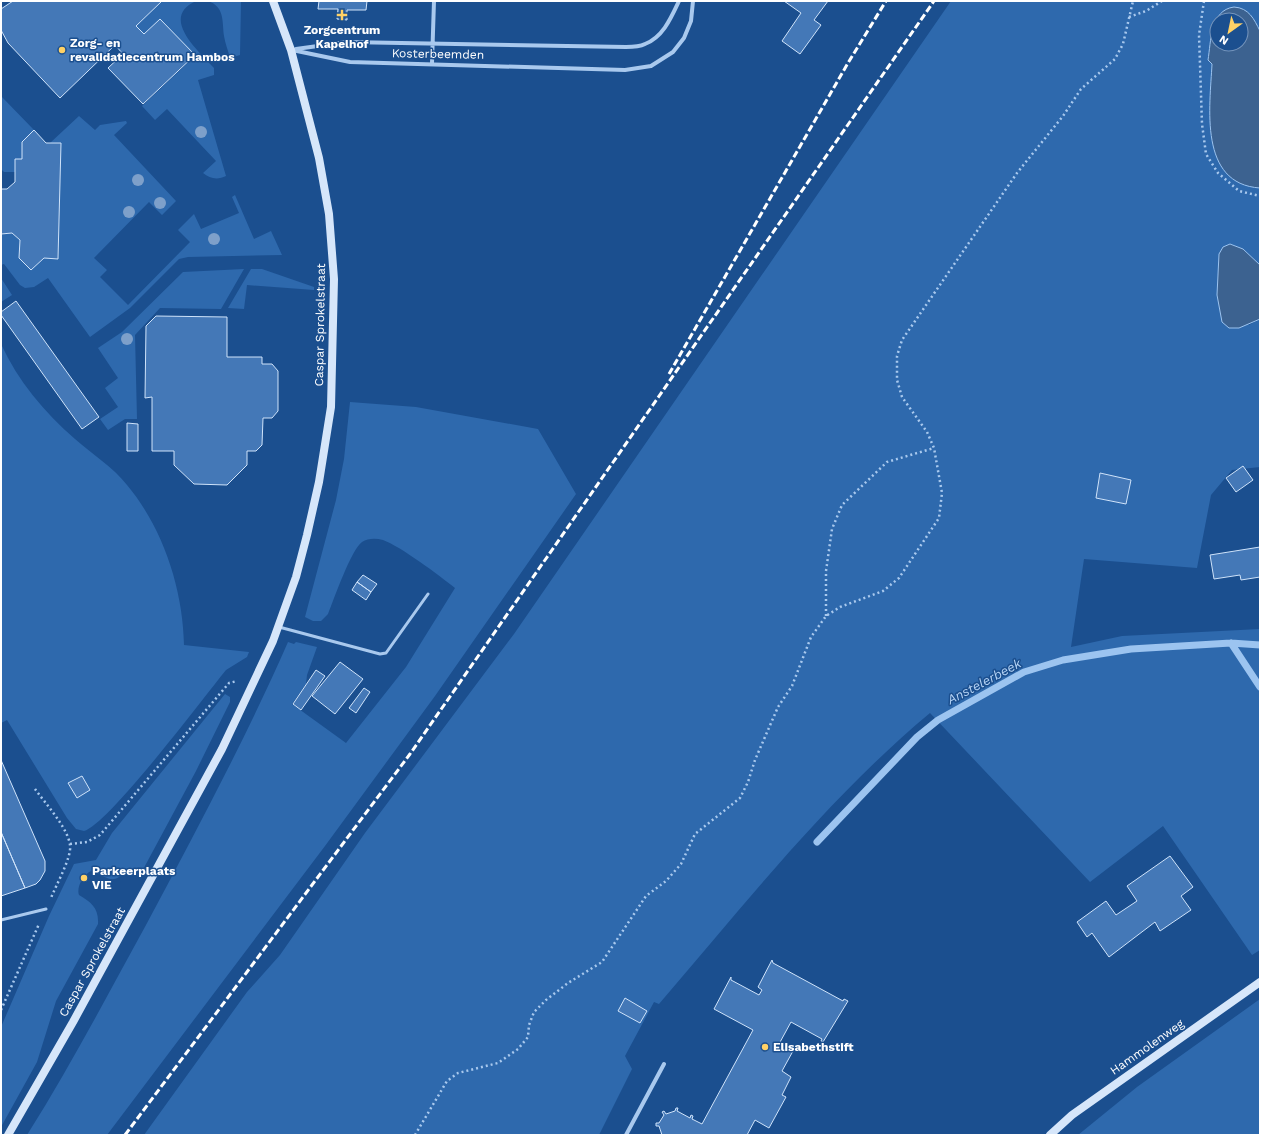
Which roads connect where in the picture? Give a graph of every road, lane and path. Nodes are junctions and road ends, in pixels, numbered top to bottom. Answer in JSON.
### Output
{"nodes":[{"id":1,"x":273,"y":1,"type":"edge"},
{"id":2,"x":434,"y":1,"type":"edge"},
{"id":3,"x":679,"y":1,"type":"edge"},
{"id":4,"x":693,"y":1,"type":"edge"},
{"id":5,"x":1133,"y":1,"type":"edge"},
{"id":6,"x":1162,"y":1,"type":"edge"},
{"id":7,"x":1204,"y":1,"type":"edge"},
{"id":8,"x":1128,"y":17,"type":"junction"},
{"id":9,"x":432,"y":43,"type":"junction"},
{"id":10,"x":291,"y":50,"type":"junction"},
{"id":11,"x":432,"y":63,"type":"junction"},
{"id":12,"x":1260,"y":196,"type":"edge"},
{"id":13,"x":934,"y":448,"type":"junction"},
{"id":14,"x":428,"y":594,"type":"dead end"},
{"id":15,"x":826,"y":616,"type":"junction"},
{"id":16,"x":279,"y":627,"type":"junction"},
{"id":17,"x":258,"y":674,"type":"junction"},
{"id":18,"x":35,"y":789,"type":"dead end"},
{"id":19,"x":70,"y":844,"type":"junction"},
{"id":20,"x":46,"y":909,"type":"junction"},
{"id":21,"x":1,"y":920,"type":"edge"},
{"id":22,"x":1260,"y":982,"type":"edge"},
{"id":23,"x":1,"y":1010,"type":"edge"},
{"id":24,"x":664,"y":1064,"type":"dead end"},
{"id":25,"x":8,"y":1135,"type":"edge"},
{"id":26,"x":415,"y":1135,"type":"edge"},
{"id":27,"x":626,"y":1135,"type":"edge"},
{"id":28,"x":1050,"y":1135,"type":"edge"}],
"edges":[{"from":1,"to":10,"type":"main road","name":"Caspar Sprokelstraat"},
{"from":2,"to":9,"type":"street"},
{"from":3,"to":9,"type":"street","name":"Kosterbeemden"},
{"from":4,"to":11,"type":"street","name":"Kosterbeemden"},
{"from":5,"to":8,"type":"path"},
{"from":6,"to":8,"type":"path"},
{"from":7,"to":12,"type":"path"},
{"from":8,"to":13,"type":"path"},
{"from":9,"to":10,"type":"street","name":"Kosterbeemden"},
{"from":9,"to":11,"type":"street"},
{"from":10,"to":11,"type":"street","name":"Kosterbeemden"},
{"from":10,"to":16,"type":"main road","name":"Caspar Sprokelstraat"},
{"from":13,"to":15,"type":"path"},
{"from":13,"to":15,"type":"path"},
{"from":14,"to":16,"type":"lane"},
{"from":15,"to":26,"type":"path"},
{"from":16,"to":17,"type":"main road","name":"Caspar Sprokelstraat"},
{"from":17,"to":19,"type":"path"},
{"from":17,"to":25,"type":"main road","name":"Caspar Sprokelstraat"},
{"from":18,"to":19,"type":"path"},
{"from":19,"to":20,"type":"path"},
{"from":20,"to":21,"type":"lane"},
{"from":20,"to":23,"type":"path"},
{"from":22,"to":28,"type":"main road","name":"Hammolenweg"},
{"from":24,"to":27,"type":"street"}]}
